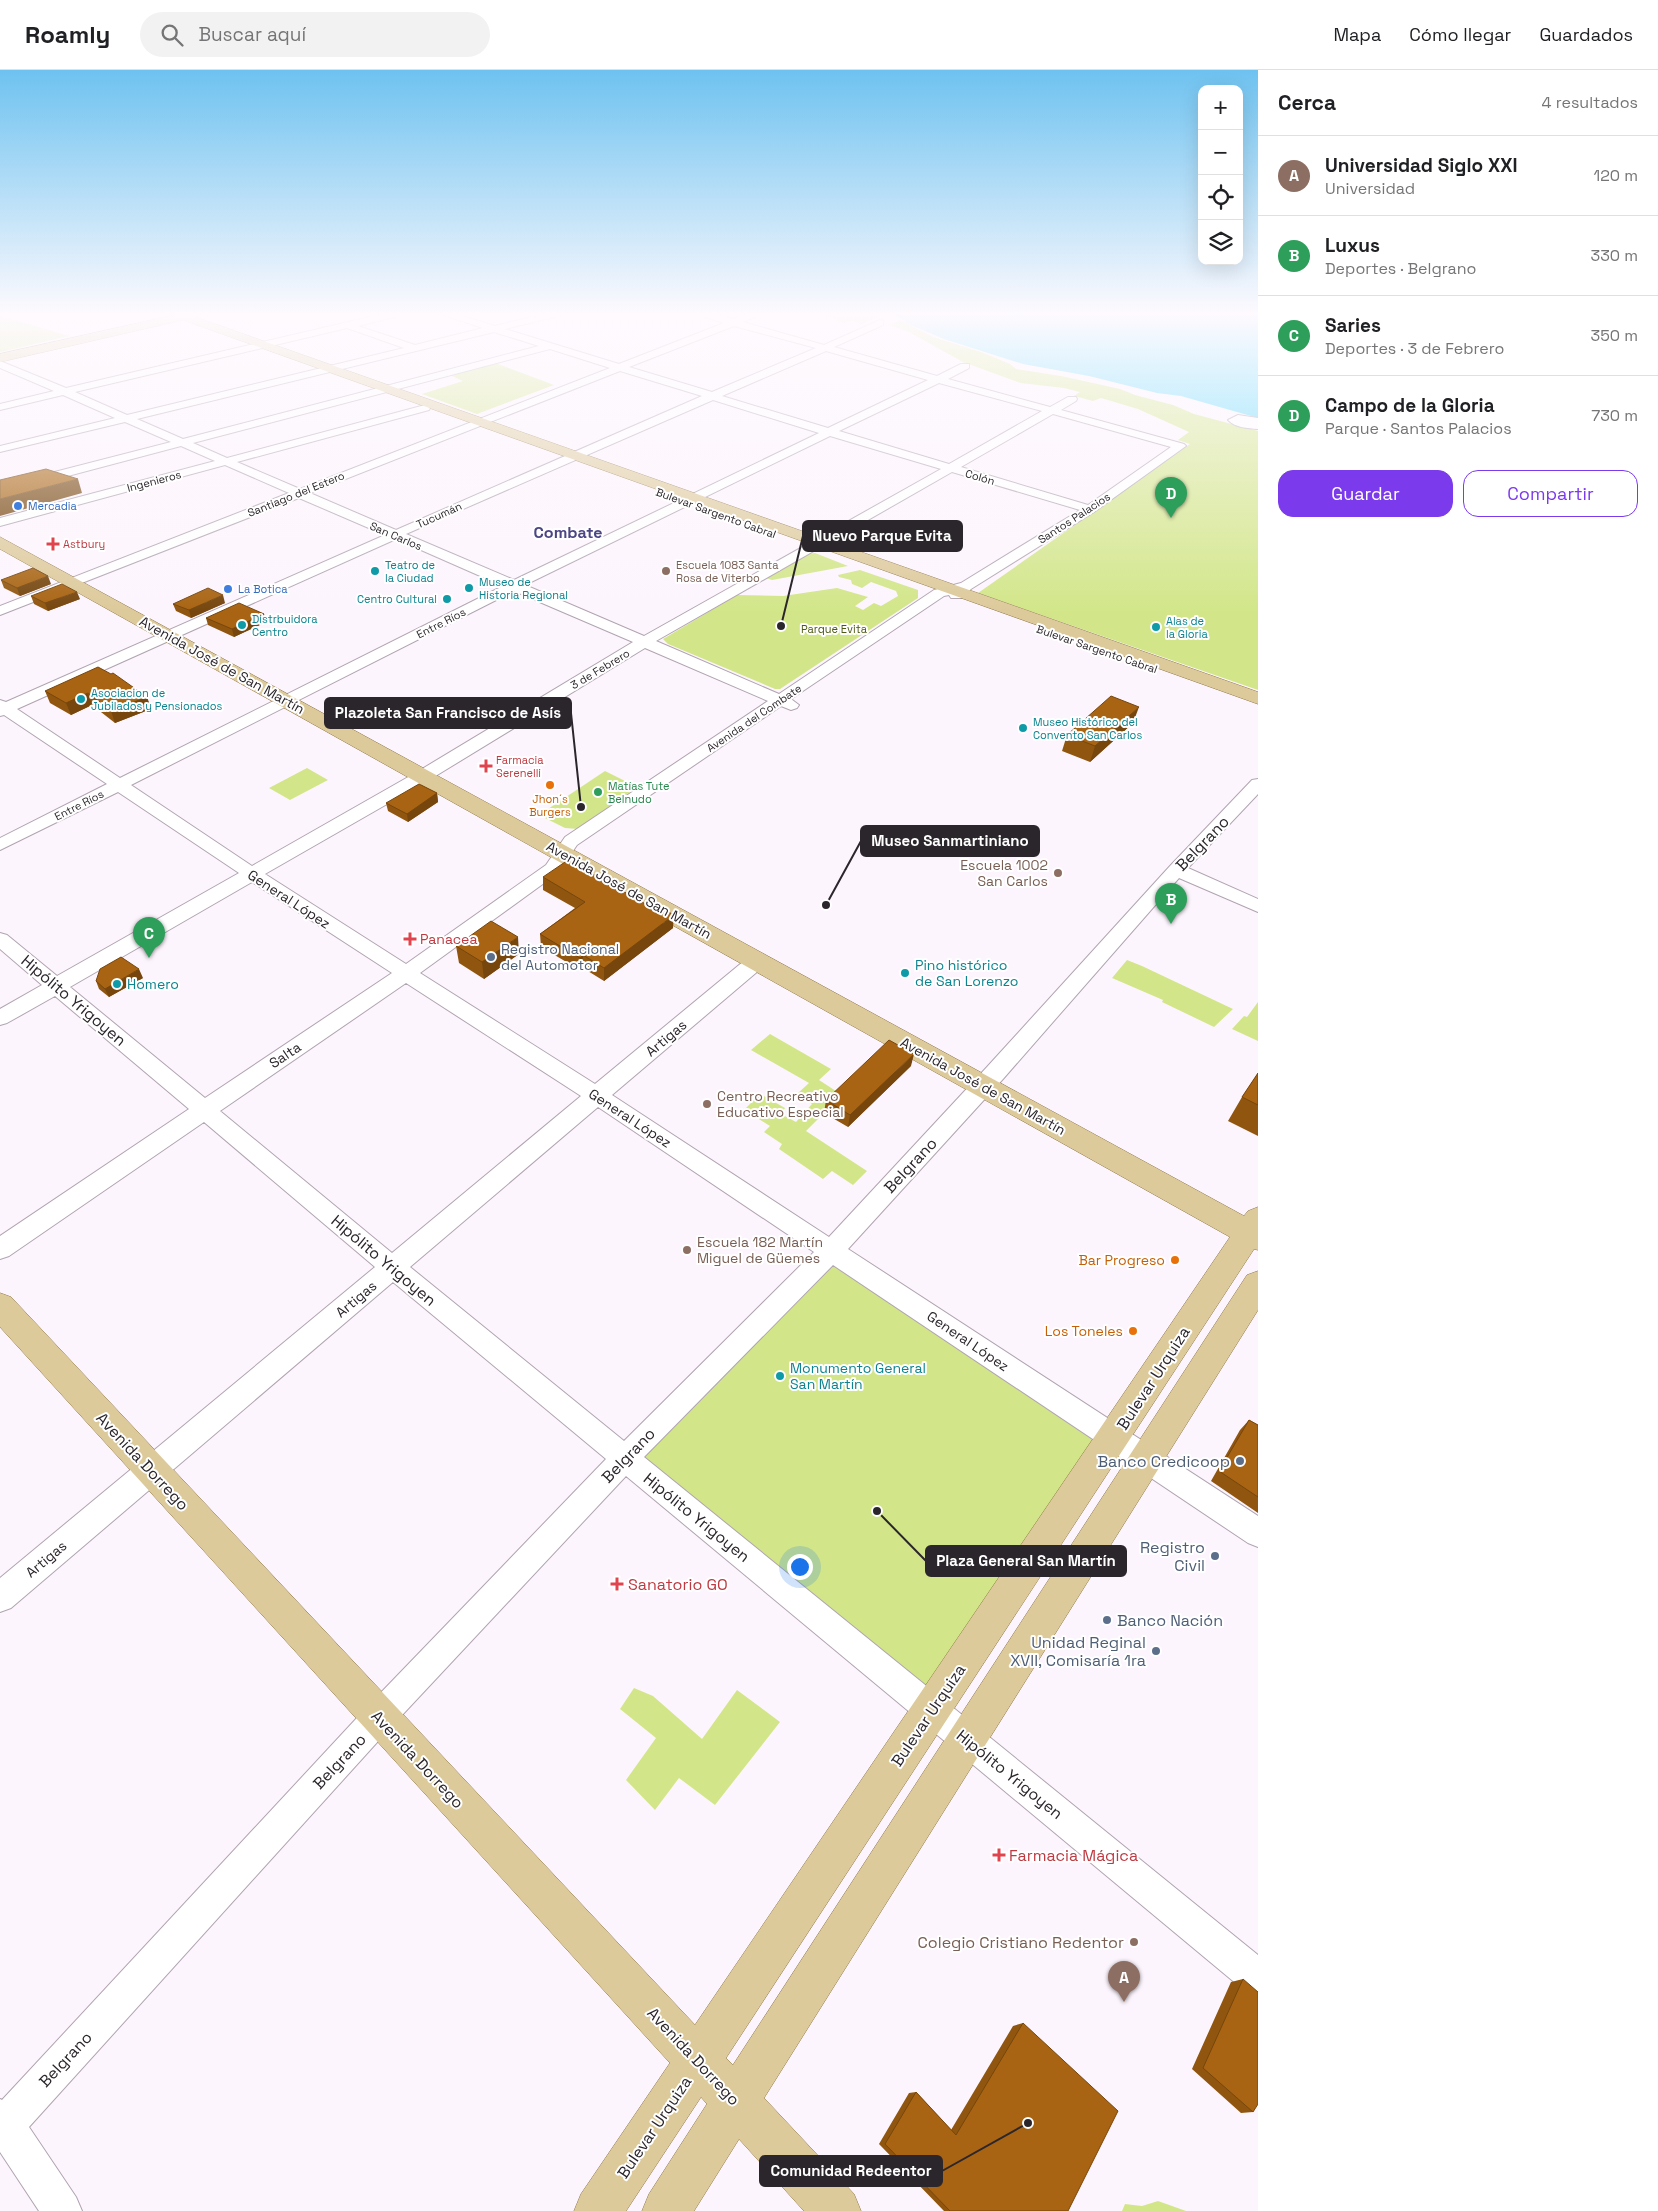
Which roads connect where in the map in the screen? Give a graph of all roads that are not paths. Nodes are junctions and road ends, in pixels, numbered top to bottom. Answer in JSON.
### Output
{"nodes":[{"id":1,"x":109,"y":412,"type":"edge"},
{"id":2,"x":155,"y":412,"type":"edge"},
{"id":3,"x":300,"y":412,"type":"edge"},
{"id":4,"x":410,"y":412,"type":"edge"},
{"id":5,"x":438,"y":412,"type":"edge"},
{"id":6,"x":445,"y":412,"type":"edge"},
{"id":7,"x":504,"y":412,"type":"edge"},
{"id":8,"x":675,"y":412,"type":"edge"},
{"id":9,"x":764,"y":412,"type":"edge"},
{"id":10,"x":870,"y":412,"type":"edge"},
{"id":11,"x":1047,"y":412,"type":"edge"},
{"id":12,"x":1057,"y":412,"type":"edge"},
{"id":13,"x":126,"y":419,"type":"junction"},
{"id":14,"x":1258,"y":422,"type":"edge"},
{"id":15,"x":476,"y":423,"type":"junction"},
{"id":16,"x":1258,"y":426,"type":"edge"},
{"id":17,"x":829,"y":432,"type":"junction"},
{"id":18,"x":181,"y":443,"type":"junction"},
{"id":19,"x":1,"y":448,"type":"edge"},
{"id":20,"x":570,"y":457,"type":"junction"},
{"id":21,"x":223,"y":462,"type":"junction"},
{"id":22,"x":949,"y":468,"type":"junction"},
{"id":23,"x":0,"y":490,"type":"edge"},
{"id":24,"x":298,"y":494,"type":"junction"},
{"id":25,"x":692,"y":500,"type":"junction"},
{"id":26,"x":1090,"y":509,"type":"junction"},
{"id":27,"x":0,"y":522,"type":"edge"},
{"id":28,"x":0,"y":531,"type":"edge"},
{"id":29,"x":395,"y":535,"type":"junction"},
{"id":30,"x":0,"y":542,"type":"edge"},
{"id":31,"x":815,"y":544,"type":"junction"},
{"id":32,"x":79,"y":580,"type":"junction"},
{"id":33,"x":513,"y":586,"type":"junction"},
{"id":34,"x":954,"y":592,"type":"junction"},
{"id":35,"x":0,"y":611,"type":"edge"},
{"id":36,"x":177,"y":633,"type":"junction"},
{"id":37,"x":644,"y":642,"type":"junction"},
{"id":38,"x":293,"y":697,"type":"junction"},
{"id":39,"x":1258,"y":698,"type":"edge"},
{"id":40,"x":786,"y":703,"type":"junction"},
{"id":41,"x":1258,"y":706,"type":"edge"},
{"id":42,"x":2,"y":708,"type":"edge"},
{"id":43,"x":430,"y":772,"type":"junction"},
{"id":44,"x":1258,"y":784,"type":"edge"},
{"id":45,"x":120,"y":785,"type":"junction"},
{"id":46,"x":0,"y":845,"type":"edge"},
{"id":47,"x":571,"y":850,"type":"junction"},
{"id":48,"x":1176,"y":870,"type":"junction"},
{"id":49,"x":252,"y":874,"type":"junction"},
{"id":50,"x":1258,"y":906,"type":"edge"},
{"id":51,"x":0,"y":939,"type":"edge"},
{"id":52,"x":757,"y":961,"type":"junction"},
{"id":53,"x":405,"y":974,"type":"junction"},
{"id":54,"x":57,"y":985,"type":"junction"},
{"id":55,"x":0,"y":1018,"type":"edge"},
{"id":56,"x":989,"y":1080,"type":"junction"},
{"id":57,"x":597,"y":1096,"type":"junction"},
{"id":58,"x":205,"y":1110,"type":"junction"},
{"id":59,"x":1256,"y":1227,"type":"edge"},
{"id":60,"x":0,"y":1249,"type":"edge"},
{"id":61,"x":831,"y":1251,"type":"junction"},
{"id":62,"x":393,"y":1268,"type":"junction"},
{"id":63,"x":1258,"y":1284,"type":"edge"},
{"id":64,"x":0,"y":1306,"type":"edge"},
{"id":65,"x":1114,"y":1438,"type":"junction"},
{"id":66,"x":625,"y":1458,"type":"junction"},
{"id":67,"x":1146,"y":1459,"type":"junction"},
{"id":68,"x":152,"y":1470,"type":"junction"},
{"id":69,"x":1258,"y":1533,"type":"edge"},
{"id":70,"x":0,"y":1597,"type":"edge"},
{"id":71,"x":932,"y":1710,"type":"junction"},
{"id":72,"x":379,"y":1717,"type":"junction"},
{"id":73,"x":967,"y":1740,"type":"junction"},
{"id":74,"x":1258,"y":1978,"type":"edge"},
{"id":75,"x":699,"y":2060,"type":"junction"},
{"id":76,"x":736,"y":2102,"type":"junction"},
{"id":77,"x":2,"y":2124,"type":"edge"},
{"id":78,"x":62,"y":2211,"type":"edge"},
{"id":79,"x":598,"y":2211,"type":"edge"},
{"id":80,"x":666,"y":2211,"type":"edge"},
{"id":81,"x":837,"y":2211,"type":"edge"}],
"edges":[{"from":1,"to":13,"type":"street","name":"San Carlos"},
{"from":2,"to":13,"type":"street"},
{"from":3,"to":18,"type":"street"},
{"from":4,"to":21,"type":"street","name":"Ingenieros"},
{"from":5,"to":15,"type":"main road","name":"Bulevar Sargento Cabral"},
{"from":6,"to":15,"type":"main road","name":"Bulevar Sargento Cabral"},
{"from":7,"to":15,"type":"street","name":"Santiago del Estero"},
{"from":8,"to":20,"type":"street","name":"Tucumán"},
{"from":9,"to":17,"type":"street","name":"Colón"},
{"from":10,"to":17,"type":"street","name":"Entre Ríos"},
{"from":11,"to":22,"type":"street","name":"3 de Febrero"},
{"from":12,"to":26,"type":"street","name":"Santos Palacios"},
{"from":13,"to":18,"type":"street","name":"San Carlos"},
{"from":13,"to":19,"type":"street"},
{"from":14,"to":16,"type":"street"},
{"from":15,"to":20,"type":"main road","name":"Bulevar Sargento Cabral"},
{"from":15,"to":24,"type":"street","name":"Santiago del Estero"},
{"from":17,"to":22,"type":"street","name":"Colón"},
{"from":17,"to":25,"type":"street","name":"Entre Ríos"},
{"from":18,"to":21,"type":"street","name":"San Carlos"},
{"from":18,"to":23,"type":"street"},
{"from":20,"to":25,"type":"main road","name":"Bulevar Sargento Cabral"},
{"from":20,"to":29,"type":"street","name":"Tucumán"},
{"from":21,"to":24,"type":"street","name":"San Carlos"},
{"from":21,"to":27,"type":"street","name":"Ingenieros"},
{"from":22,"to":26,"type":"street","name":"Colón"},
{"from":22,"to":31,"type":"street","name":"3 de Febrero"},
{"from":24,"to":29,"type":"street","name":"San Carlos"},
{"from":24,"to":32,"type":"street","name":"Santiago del Estero"},
{"from":25,"to":31,"type":"main road","name":"Bulevar Sargento Cabral"},
{"from":25,"to":33,"type":"street","name":"Entre Ríos"},
{"from":26,"to":34,"type":"street","name":"Santos Palacios"},
{"from":28,"to":32,"type":"main road","name":"Avenida José de San Martín"},
{"from":29,"to":33,"type":"street","name":"San Carlos"},
{"from":29,"to":36,"type":"street","name":"Tucumán"},
{"from":30,"to":32,"type":"main road","name":"Avenida José de San Martín"},
{"from":31,"to":34,"type":"main road","name":"Bulevar Sargento Cabral"},
{"from":31,"to":37,"type":"street","name":"3 de Febrero"},
{"from":32,"to":35,"type":"street","name":"Santiago del Estero"},
{"from":32,"to":36,"type":"main road","name":"Avenida José de San Martín"},
{"from":33,"to":37,"type":"street","name":"San Carlos"},
{"from":33,"to":38,"type":"street","name":"Entre Ríos"},
{"from":34,"to":39,"type":"main road","name":"Bulevar Sargento Cabral"},
{"from":34,"to":40,"type":"street","name":"Avenida del Combate"},
{"from":34,"to":41,"type":"main road","name":"Bulevar Sargento Cabral"},
{"from":36,"to":38,"type":"main road","name":"Avenida José de San Martín"},
{"from":36,"to":42,"type":"street","name":"Tucumán"},
{"from":37,"to":40,"type":"street","name":"San Carlos"},
{"from":37,"to":43,"type":"street","name":"3 de Febrero"},
{"from":38,"to":43,"type":"main road","name":"Avenida José de San Martín"},
{"from":38,"to":45,"type":"street","name":"Entre Ríos"},
{"from":40,"to":47,"type":"street","name":"Avenida del Combate"},
{"from":42,"to":45,"type":"street","name":"General López"},
{"from":43,"to":47,"type":"main road","name":"Avenida José de San Martín"},
{"from":43,"to":49,"type":"street","name":"3 de Febrero"},
{"from":44,"to":48,"type":"street","name":"Belgrano"},
{"from":45,"to":46,"type":"street","name":"Entre Ríos"},
{"from":45,"to":49,"type":"street","name":"General López"},
{"from":47,"to":52,"type":"main road","name":"Avenida José de San Martín"},
{"from":47,"to":53,"type":"street","name":"Salta"},
{"from":47,"to":56,"type":"main road","name":"Avenida José de San Martín"},
{"from":48,"to":50,"type":"street"},
{"from":48,"to":56,"type":"street","name":"Belgrano"},
{"from":49,"to":53,"type":"street","name":"General López"},
{"from":49,"to":54,"type":"street","name":"3 de Febrero"},
{"from":51,"to":54,"type":"street","name":"Hipólito Yrigoyen"},
{"from":52,"to":56,"type":"main road","name":"Avenida José de San Martín"},
{"from":52,"to":57,"type":"street","name":"Artigas"},
{"from":53,"to":57,"type":"street","name":"General López"},
{"from":53,"to":58,"type":"street","name":"Salta"},
{"from":54,"to":55,"type":"street","name":"3 de Febrero"},
{"from":54,"to":58,"type":"street","name":"Hipólito Yrigoyen"},
{"from":56,"to":59,"type":"main road","name":"Avenida José de San Martín"},
{"from":56,"to":61,"type":"street","name":"Belgrano"},
{"from":57,"to":61,"type":"street","name":"General López"},
{"from":57,"to":62,"type":"street","name":"Artigas"},
{"from":58,"to":60,"type":"street","name":"Salta"},
{"from":58,"to":62,"type":"street","name":"Hipólito Yrigoyen"},
{"from":59,"to":65,"type":"main road","name":"Bulevar Urquiza"},
{"from":61,"to":65,"type":"street","name":"General López"},
{"from":61,"to":66,"type":"street","name":"Belgrano"},
{"from":62,"to":66,"type":"street","name":"Hipólito Yrigoyen"},
{"from":62,"to":68,"type":"street","name":"Artigas"},
{"from":63,"to":67,"type":"main road"},
{"from":64,"to":68,"type":"main road","name":"Avenida Dorrego"},
{"from":65,"to":67,"type":"street","name":"General López"},
{"from":65,"to":71,"type":"main road","name":"Bulevar Urquiza"},
{"from":66,"to":71,"type":"street","name":"Hipólito Yrigoyen"},
{"from":66,"to":72,"type":"street","name":"Belgrano"},
{"from":67,"to":69,"type":"street","name":"General López"},
{"from":67,"to":73,"type":"main road"},
{"from":68,"to":70,"type":"street","name":"Artigas"},
{"from":68,"to":72,"type":"main road","name":"Avenida Dorrego"},
{"from":71,"to":73,"type":"street","name":"Hipólito Yrigoyen"},
{"from":71,"to":75,"type":"main road","name":"Bulevar Urquiza"},
{"from":72,"to":75,"type":"main road","name":"Avenida Dorrego"},
{"from":72,"to":77,"type":"street","name":"Belgrano"},
{"from":73,"to":74,"type":"street","name":"Hipólito Yrigoyen"},
{"from":73,"to":76,"type":"main road"},
{"from":75,"to":76,"type":"main road","name":"Avenida Dorrego"},
{"from":75,"to":79,"type":"main road","name":"Bulevar Urquiza"},
{"from":76,"to":80,"type":"main road"},
{"from":76,"to":81,"type":"main road","name":"Avenida Dorrego"},
{"from":77,"to":78,"type":"street"}]}
